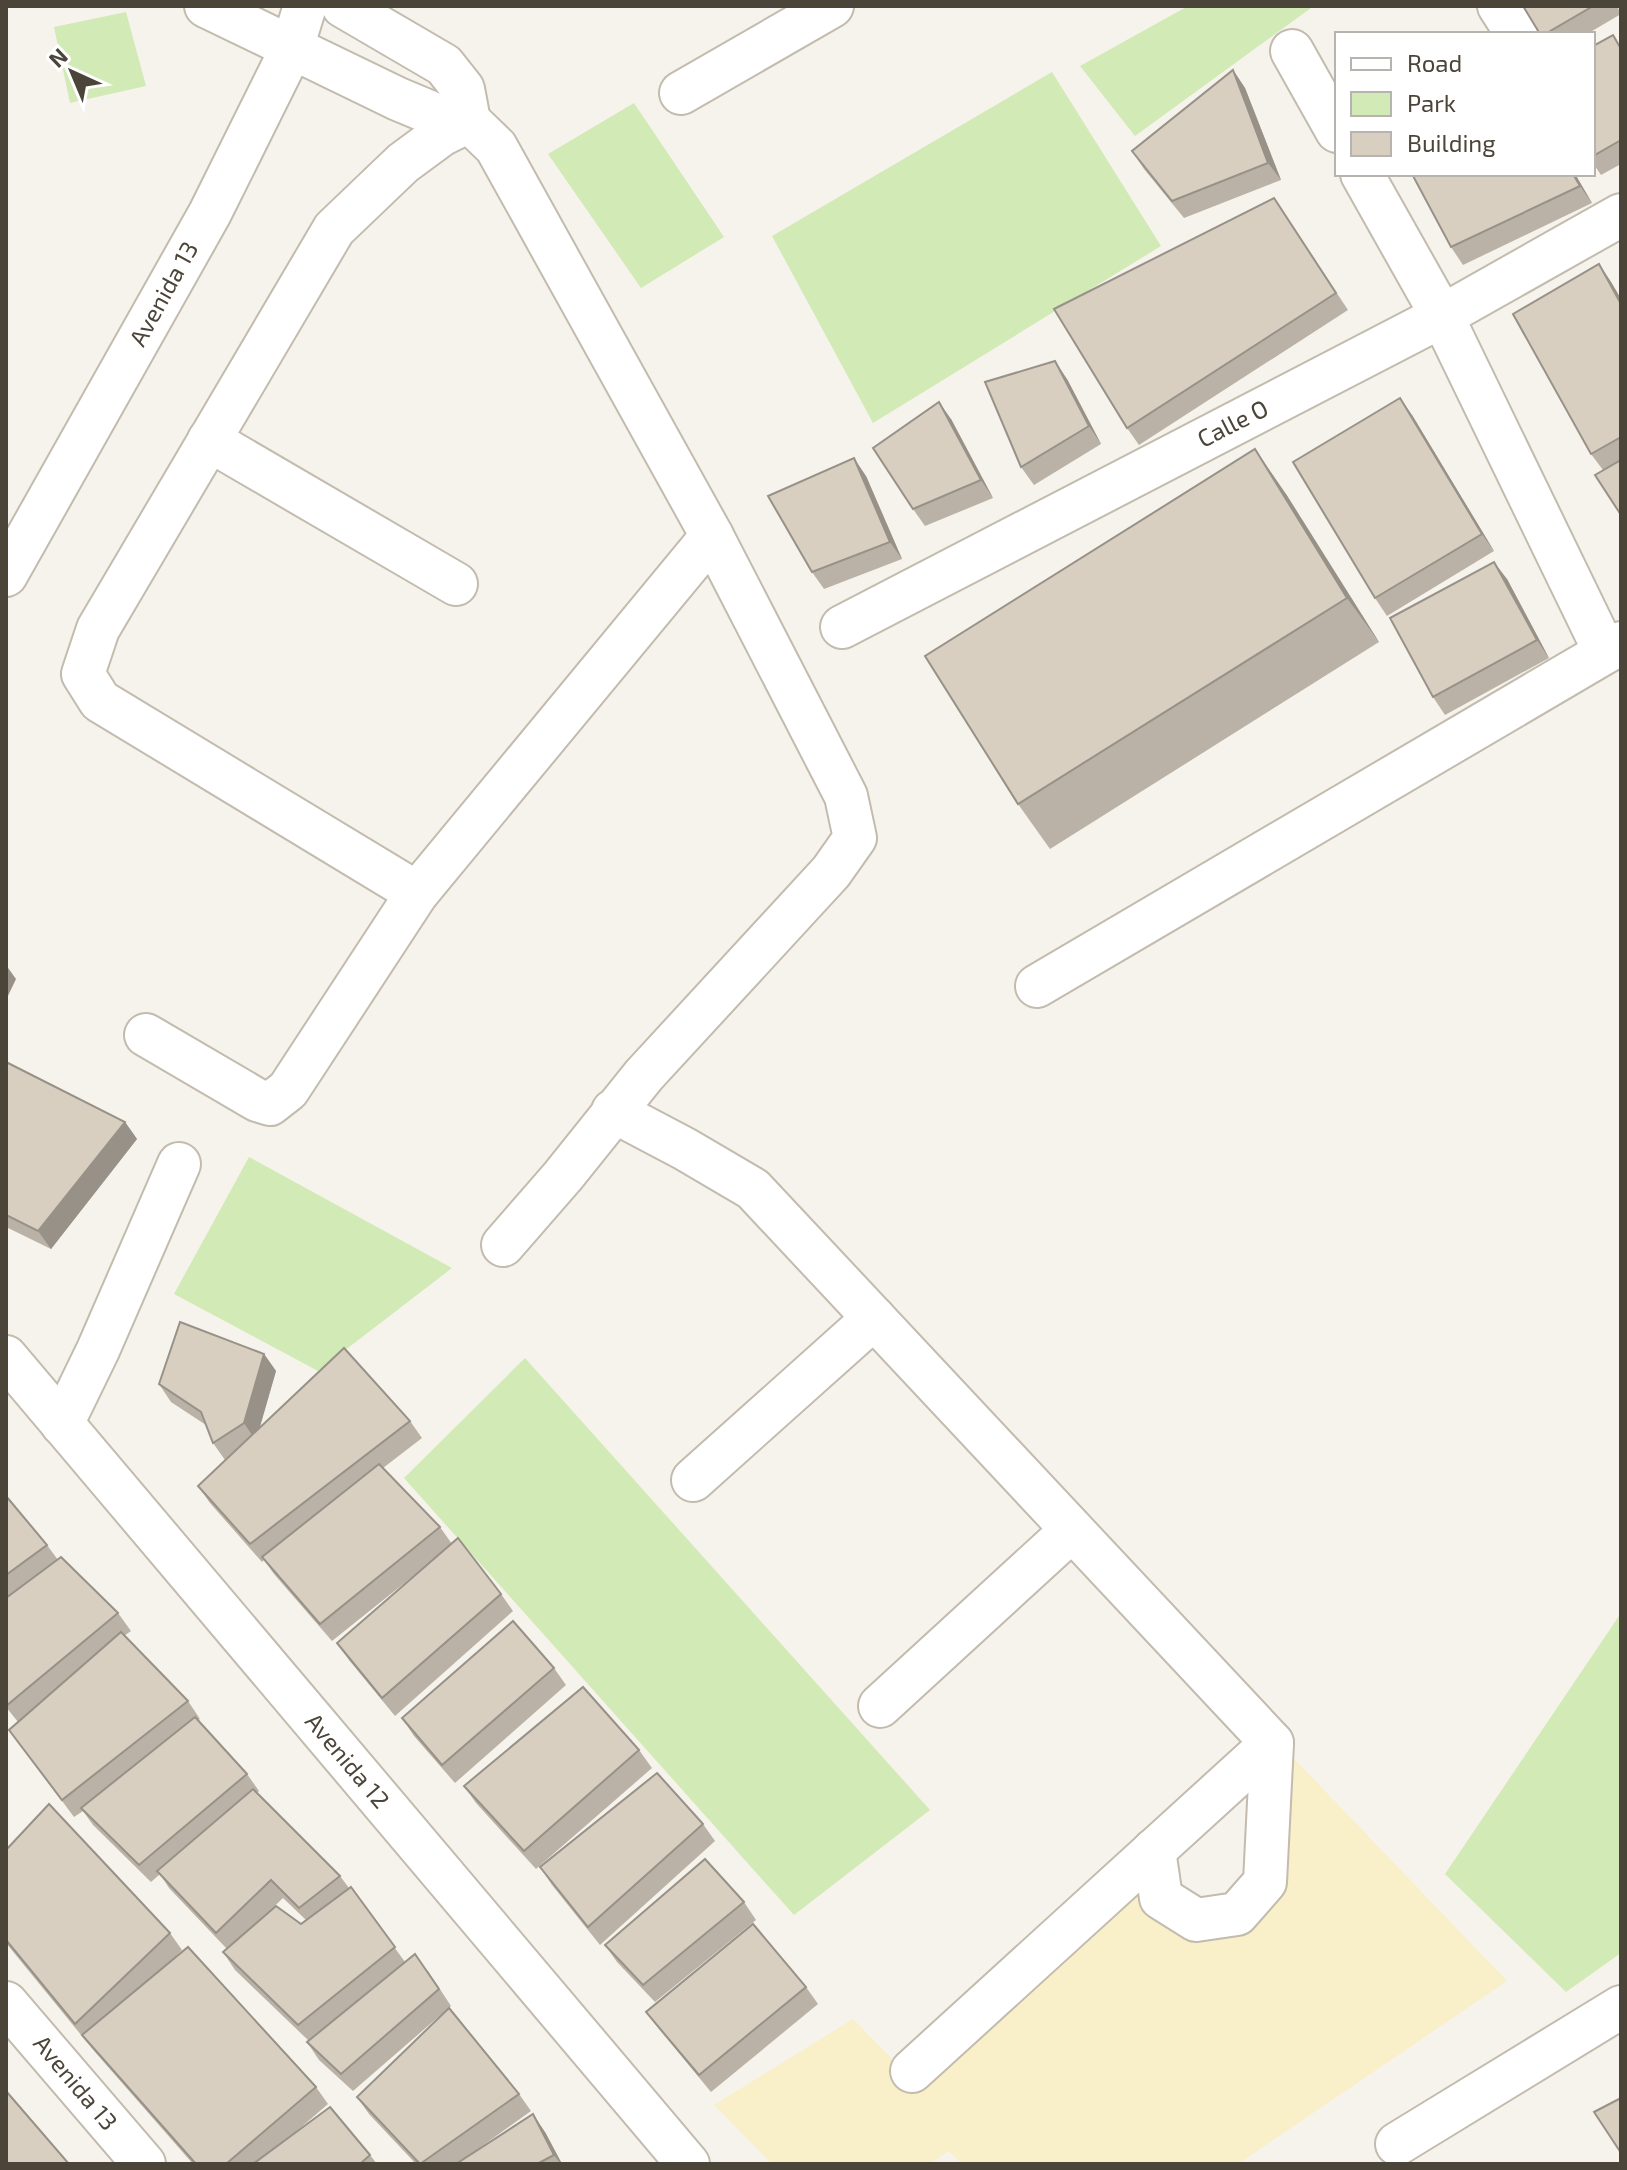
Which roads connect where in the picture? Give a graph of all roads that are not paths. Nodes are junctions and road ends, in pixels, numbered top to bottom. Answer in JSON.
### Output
{"nodes":[{"id":1,"x":206,"y":6,"type":"edge"},
{"id":2,"x":305,"y":6,"type":"edge"},
{"id":3,"x":343,"y":6,"type":"edge"},
{"id":4,"x":832,"y":6,"type":"edge"},
{"id":5,"x":1499,"y":6,"type":"edge"},
{"id":6,"x":1516,"y":32,"type":"edge"},
{"id":7,"x":292,"y":48,"type":"junction"},
{"id":8,"x":1292,"y":51,"type":"dead end"},
{"id":9,"x":681,"y":93,"type":"dead end"},
{"id":10,"x":469,"y":121,"type":"junction"},
{"id":11,"x":1335,"y":127,"type":"edge"},
{"id":12,"x":1363,"y":176,"type":"edge"},
{"id":13,"x":1621,"y":215,"type":"edge"},
{"id":14,"x":1442,"y":316,"type":"junction"},
{"id":15,"x":209,"y":440,"type":"junction"},
{"id":16,"x":68,"y":465,"type":"junction"},
{"id":17,"x":6,"y":513,"type":"edge"},
{"id":18,"x":712,"y":536,"type":"junction"},
{"id":19,"x":6,"y":575,"type":"edge"},
{"id":20,"x":456,"y":584,"type":"dead end"},
{"id":21,"x":842,"y":627,"type":"dead end"},
{"id":22,"x":1613,"y":647,"type":"edge"},
{"id":23,"x":417,"y":893,"type":"junction"},
{"id":24,"x":1037,"y":986,"type":"dead end"},
{"id":25,"x":146,"y":1035,"type":"dead end"},
{"id":26,"x":613,"y":1111,"type":"junction"},
{"id":27,"x":179,"y":1164,"type":"dead end"},
{"id":28,"x":503,"y":1245,"type":"dead end"},
{"id":29,"x":874,"y":1318,"type":"junction"},
{"id":30,"x":6,"y":1357,"type":"edge"},
{"id":31,"x":62,"y":1424,"type":"junction"},
{"id":32,"x":693,"y":1480,"type":"dead end"},
{"id":33,"x":1072,"y":1530,"type":"junction"},
{"id":34,"x":880,"y":1706,"type":"dead end"},
{"id":35,"x":1272,"y":1743,"type":"junction"},
{"id":36,"x":1154,"y":1850,"type":"junction"},
{"id":37,"x":6,"y":2003,"type":"edge"},
{"id":38,"x":1621,"y":2007,"type":"edge"},
{"id":39,"x":912,"y":2071,"type":"dead end"},
{"id":40,"x":1397,"y":2144,"type":"dead end"},
{"id":41,"x":144,"y":2164,"type":"edge"},
{"id":42,"x":688,"y":2164,"type":"edge"}],
"edges":[{"from":1,"to":7,"type":"street"},
{"from":2,"to":7,"type":"street","name":"Avenida 13"},
{"from":3,"to":10,"type":"street"},
{"from":4,"to":9,"type":"street"},
{"from":5,"to":6,"type":"street"},
{"from":7,"to":10,"type":"street"},
{"from":7,"to":16,"type":"street","name":"Avenida 13"},
{"from":8,"to":11,"type":"street"},
{"from":10,"to":15,"type":"street"},
{"from":10,"to":18,"type":"street"},
{"from":12,"to":14,"type":"street"},
{"from":13,"to":14,"type":"street","name":"Calle O"},
{"from":14,"to":21,"type":"street","name":"Calle O"},
{"from":14,"to":22,"type":"street"},
{"from":15,"to":20,"type":"street"},
{"from":15,"to":23,"type":"street"},
{"from":16,"to":17,"type":"street"},
{"from":16,"to":19,"type":"street","name":"Avenida 13"},
{"from":18,"to":23,"type":"street"},
{"from":18,"to":26,"type":"street"},
{"from":22,"to":24,"type":"street"},
{"from":23,"to":25,"type":"street"},
{"from":26,"to":28,"type":"street"},
{"from":26,"to":29,"type":"street"},
{"from":27,"to":31,"type":"street"},
{"from":29,"to":32,"type":"street"},
{"from":29,"to":33,"type":"street"},
{"from":30,"to":31,"type":"street","name":"Avenida 12"},
{"from":31,"to":42,"type":"street","name":"Avenida 12"},
{"from":33,"to":34,"type":"street"},
{"from":33,"to":35,"type":"street"},
{"from":35,"to":36,"type":"street"},
{"from":35,"to":36,"type":"street"},
{"from":36,"to":39,"type":"street"},
{"from":37,"to":41,"type":"street","name":"Avenida 13"},
{"from":38,"to":40,"type":"street"}]}
